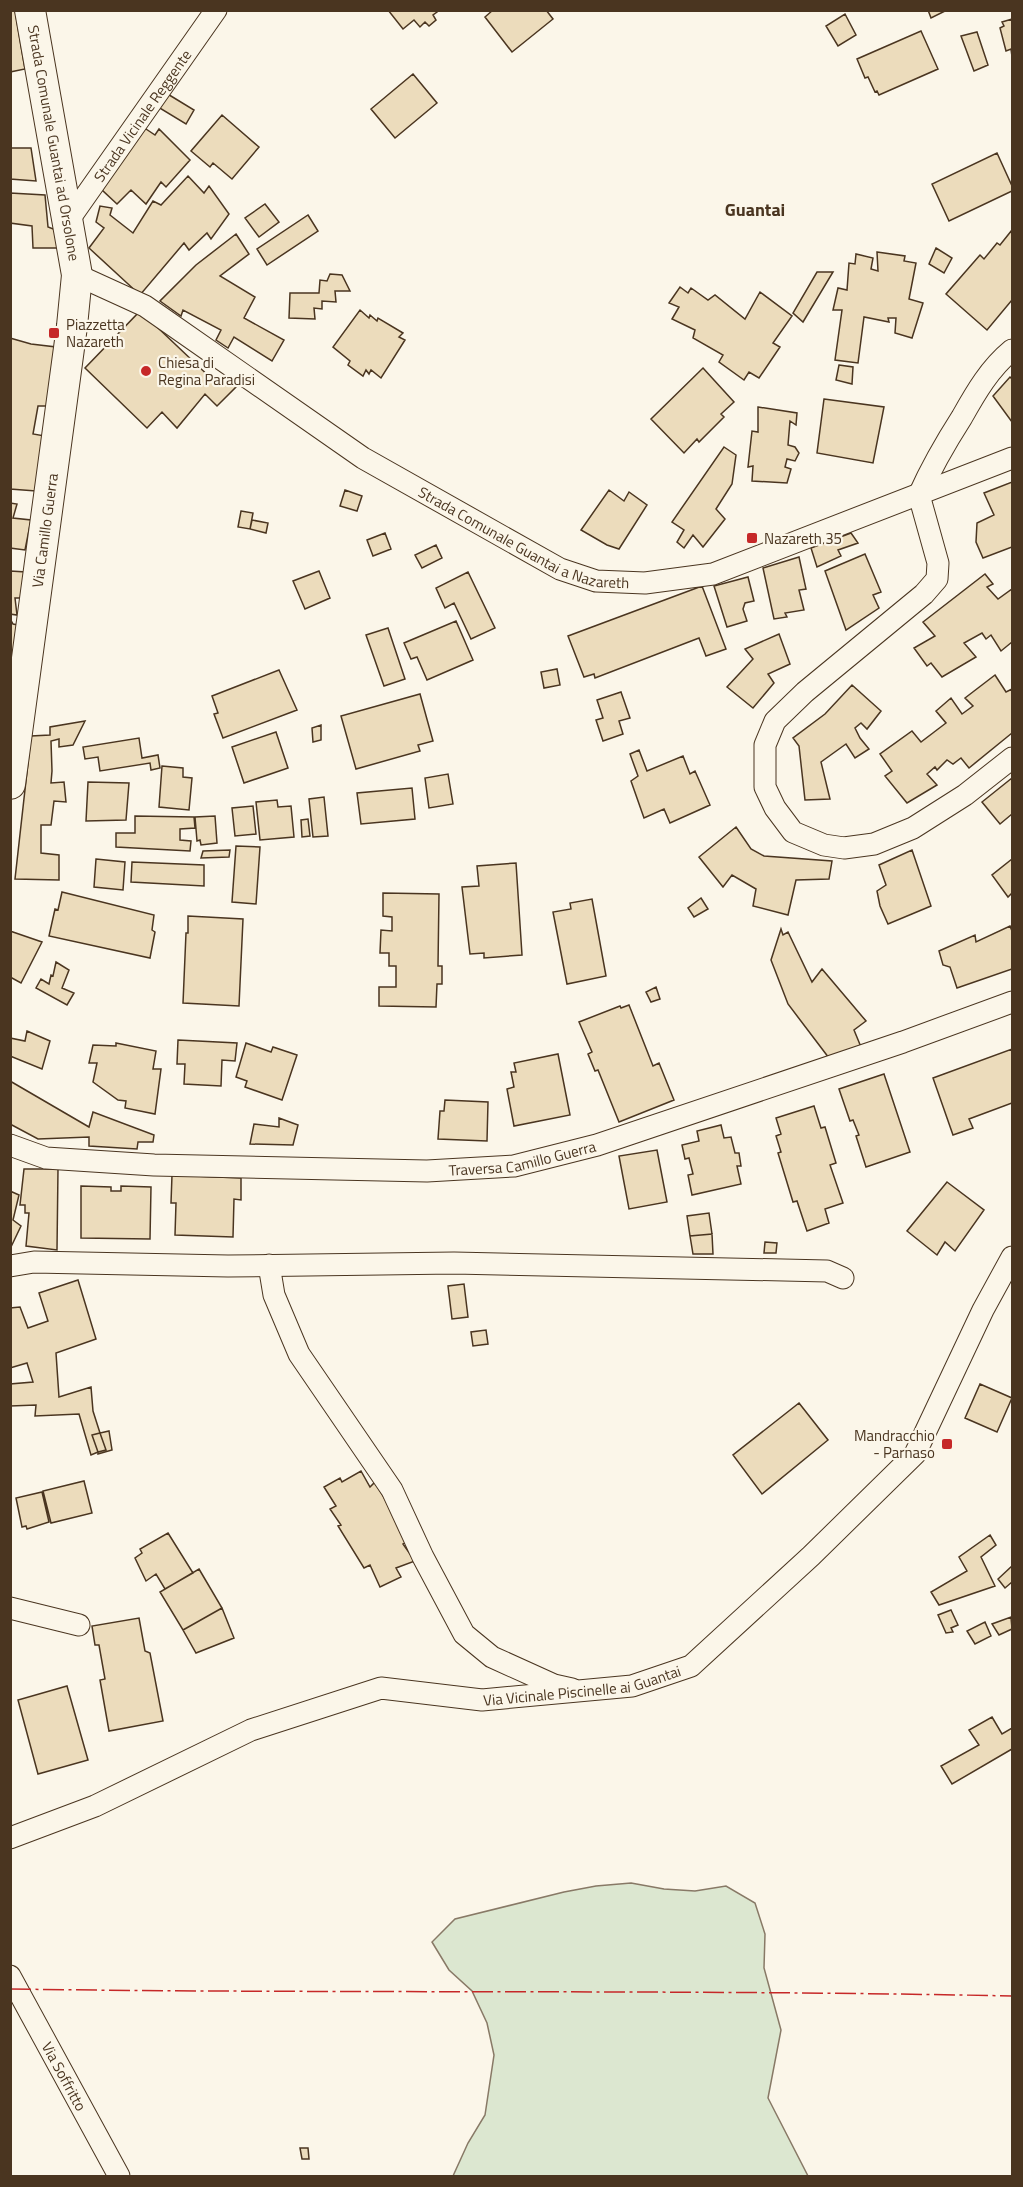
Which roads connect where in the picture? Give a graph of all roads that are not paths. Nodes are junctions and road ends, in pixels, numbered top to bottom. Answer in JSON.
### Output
{"nodes":[{"id":1,"x":30,"y":10,"type":"edge"},
{"id":2,"x":216,"y":10,"type":"edge"},
{"id":3,"x":68,"y":222,"type":"junction"},
{"id":4,"x":77,"y":275,"type":"junction"},
{"id":5,"x":1012,"y":350,"type":"edge"},
{"id":6,"x":1012,"y":458,"type":"edge"},
{"id":7,"x":919,"y":495,"type":"junction"},
{"id":8,"x":1012,"y":758,"type":"edge"},
{"id":9,"x":10,"y":784,"type":"edge"},
{"id":10,"x":1012,"y":1002,"type":"edge"},
{"id":11,"x":10,"y":1145,"type":"edge"},
{"id":12,"x":1012,"y":1257,"type":"edge"},
{"id":13,"x":269,"y":1265,"type":"junction"},
{"id":14,"x":10,"y":1266,"type":"edge"},
{"id":15,"x":843,"y":1278,"type":"dead end"},
{"id":16,"x":10,"y":1608,"type":"edge"},
{"id":17,"x":80,"y":1625,"type":"dead end"},
{"id":18,"x":580,"y":1691,"type":"junction"},
{"id":19,"x":10,"y":1838,"type":"edge"},
{"id":20,"x":10,"y":1977,"type":"edge"},
{"id":21,"x":119,"y":2176,"type":"edge"}],
"edges":[{"from":1,"to":3,"type":"street","name":"Strada Comunale Guantai ad Orsolone"},
{"from":2,"to":3,"type":"street","name":"Strada Vicinale Reggente"},
{"from":3,"to":4,"type":"street","name":"Strada Comunale Guantai ad Orsolone"},
{"from":4,"to":7,"type":"street","name":"Strada Comunale Guantai a Nazareth"},
{"from":4,"to":9,"type":"street","name":"Via Camillo Guerra"},
{"from":5,"to":7,"type":"street"},
{"from":6,"to":7,"type":"street","name":"Strada Comunale Guantai a Nazareth"},
{"from":7,"to":8,"type":"street"},
{"from":10,"to":11,"type":"street","name":"Traversa Camillo Guerra"},
{"from":12,"to":18,"type":"street","name":"Via Vicinale Piscinelle ai Guantai"},
{"from":13,"to":14,"type":"street"},
{"from":13,"to":15,"type":"street"},
{"from":13,"to":18,"type":"street"},
{"from":16,"to":17,"type":"street"},
{"from":18,"to":19,"type":"street","name":"Via Vicinale Piscinelle ai Guantai"},
{"from":20,"to":21,"type":"street","name":"Via Soffritto"}]}
